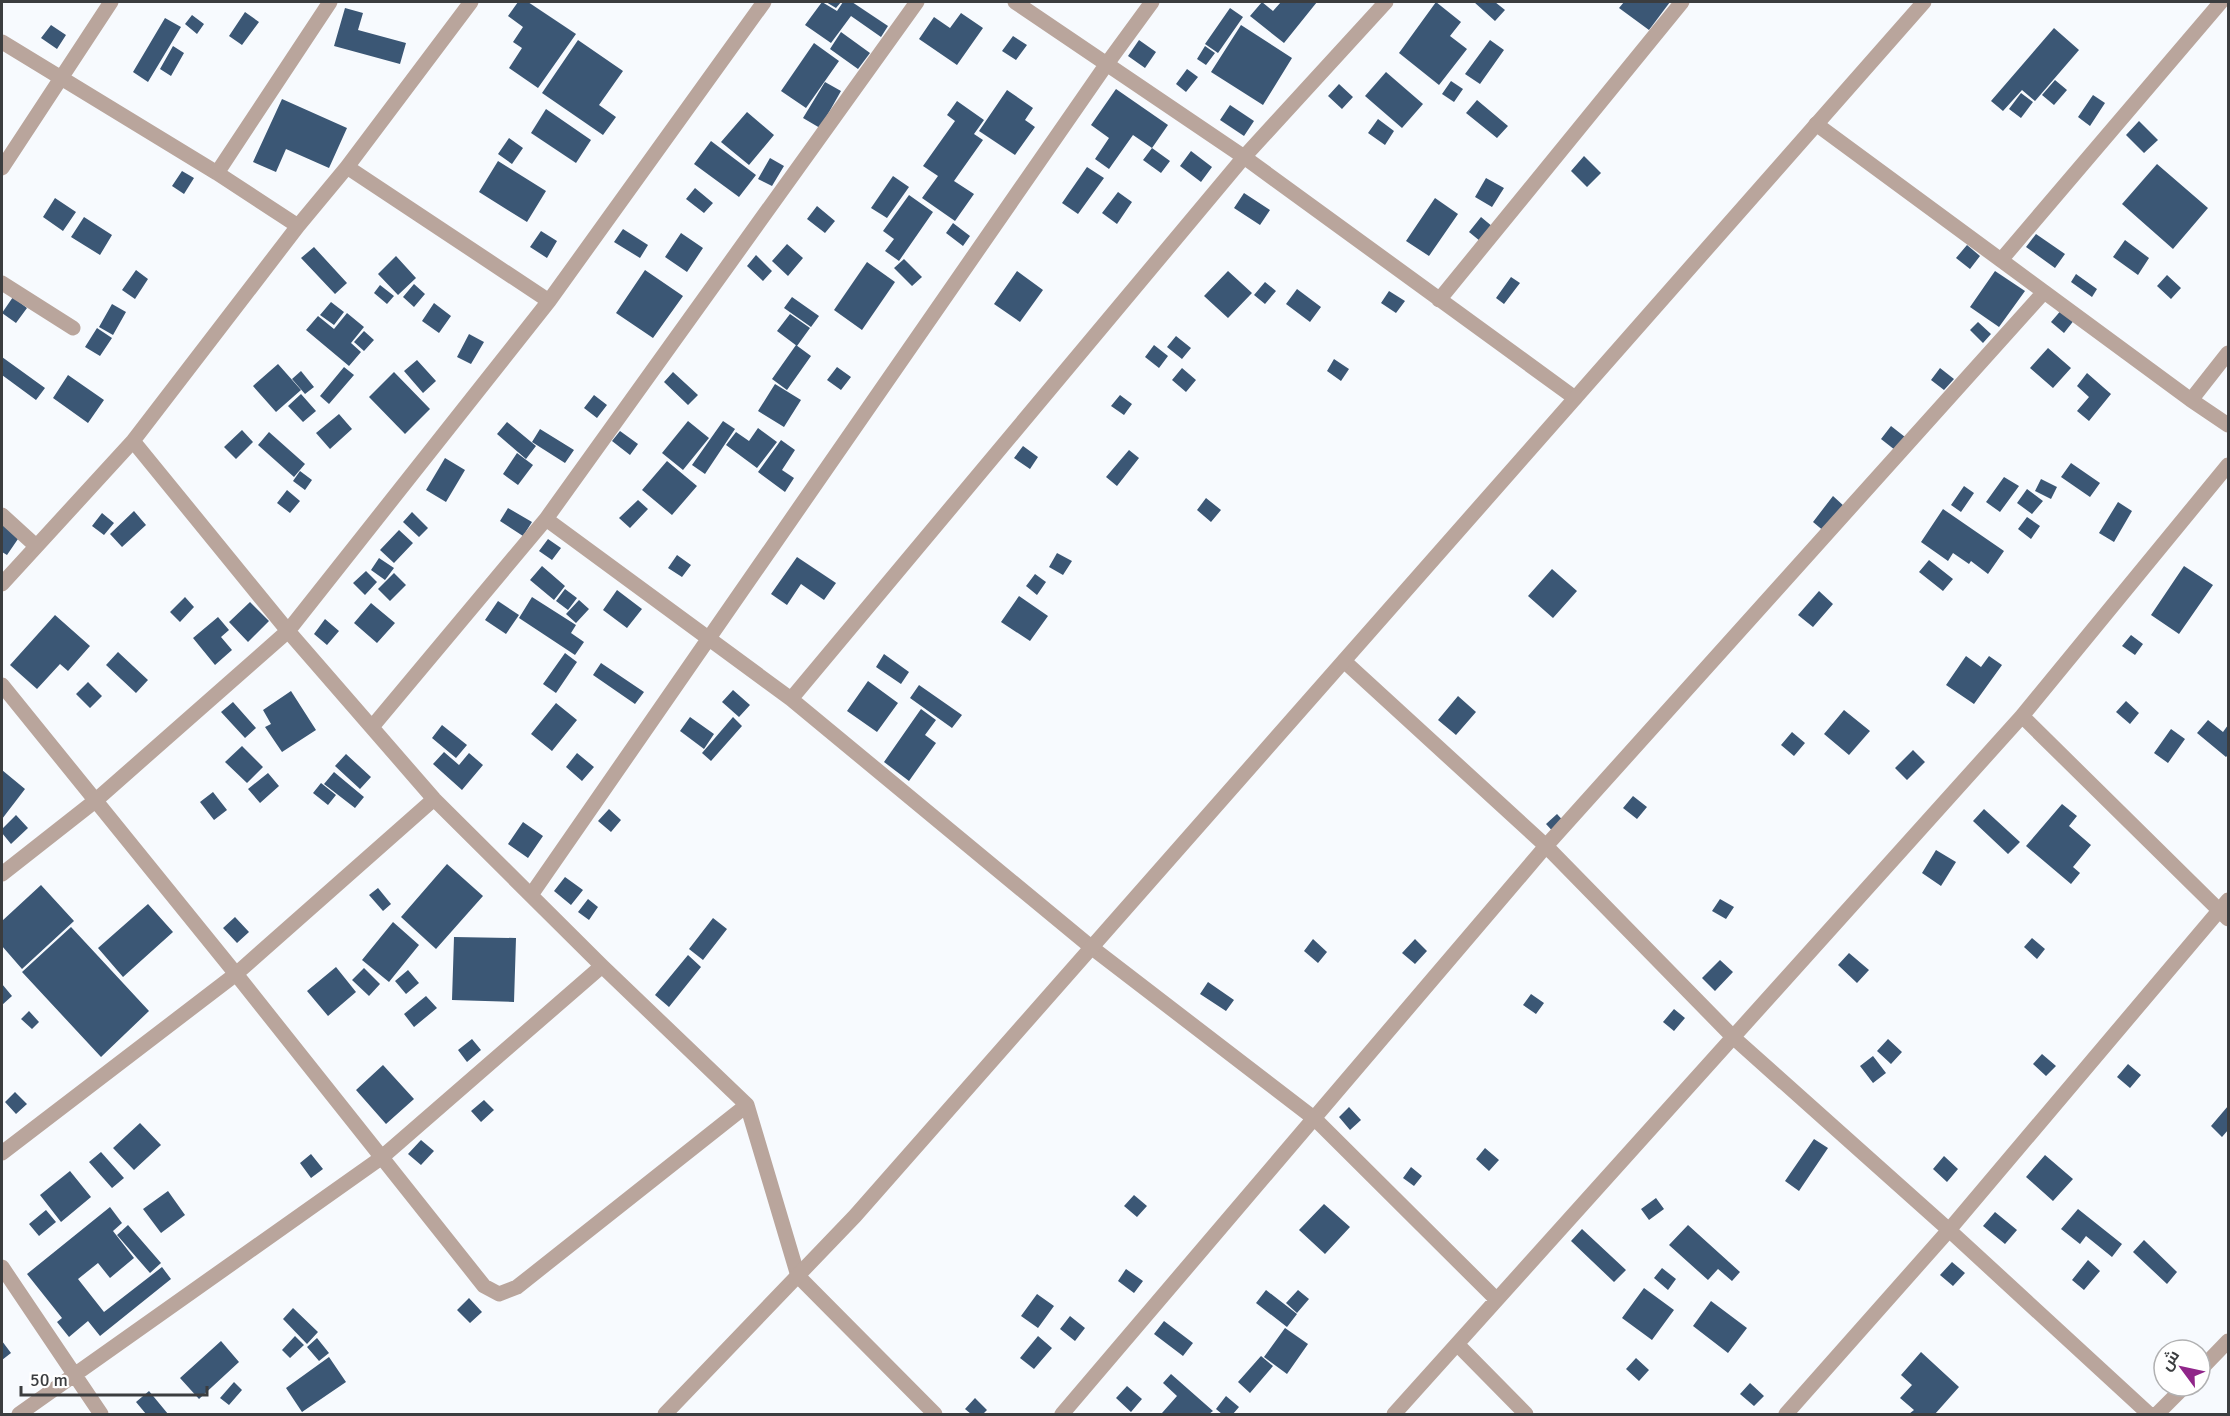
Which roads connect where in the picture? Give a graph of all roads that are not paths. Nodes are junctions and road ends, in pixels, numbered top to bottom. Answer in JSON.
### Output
{"nodes":[{"id":1,"x":111,"y":2,"type":"edge"},
{"id":2,"x":330,"y":2,"type":"edge"},
{"id":3,"x":471,"y":2,"type":"edge"},
{"id":4,"x":764,"y":2,"type":"edge"},
{"id":5,"x":917,"y":2,"type":"edge"},
{"id":6,"x":1015,"y":2,"type":"edge"},
{"id":7,"x":1152,"y":2,"type":"edge"},
{"id":8,"x":1386,"y":2,"type":"edge"},
{"id":9,"x":1682,"y":2,"type":"edge"},
{"id":10,"x":1924,"y":2,"type":"edge"},
{"id":11,"x":2221,"y":2,"type":"edge"},
{"id":12,"x":2,"y":42,"type":"edge"},
{"id":13,"x":1106,"y":65,"type":"junction"},
{"id":14,"x":61,"y":78,"type":"junction"},
{"id":15,"x":1816,"y":124,"type":"junction"},
{"id":16,"x":1244,"y":157,"type":"junction"},
{"id":17,"x":347,"y":166,"type":"junction"},
{"id":18,"x":2,"y":168,"type":"edge"},
{"id":19,"x":217,"y":173,"type":"junction"},
{"id":20,"x":298,"y":225,"type":"junction"},
{"id":21,"x":2001,"y":260,"type":"junction"},
{"id":22,"x":2,"y":283,"type":"edge"},
{"id":23,"x":2044,"y":292,"type":"junction"},
{"id":24,"x":1439,"y":300,"type":"junction"},
{"id":25,"x":549,"y":302,"type":"junction"},
{"id":26,"x":73,"y":328,"type":"dead end"},
{"id":27,"x":2229,"y":353,"type":"edge"},
{"id":28,"x":1575,"y":398,"type":"junction"},
{"id":29,"x":2191,"y":400,"type":"junction"},
{"id":30,"x":2229,"y":425,"type":"edge"},
{"id":31,"x":133,"y":441,"type":"junction"},
{"id":32,"x":2229,"y":465,"type":"edge"},
{"id":33,"x":2,"y":515,"type":"edge"},
{"id":34,"x":546,"y":519,"type":"junction"},
{"id":35,"x":36,"y":546,"type":"junction"},
{"id":36,"x":2,"y":584,"type":"edge"},
{"id":37,"x":288,"y":631,"type":"junction"},
{"id":38,"x":709,"y":639,"type":"junction"},
{"id":39,"x":1344,"y":661,"type":"junction"},
{"id":40,"x":2,"y":686,"type":"edge"},
{"id":41,"x":791,"y":699,"type":"junction"},
{"id":42,"x":2022,"y":716,"type":"junction"},
{"id":43,"x":372,"y":728,"type":"junction"},
{"id":44,"x":434,"y":799,"type":"junction"},
{"id":45,"x":95,"y":801,"type":"junction"},
{"id":46,"x":1546,"y":846,"type":"junction"},
{"id":47,"x":2,"y":874,"type":"edge"},
{"id":48,"x":531,"y":895,"type":"junction"},
{"id":49,"x":2225,"y":910,"type":"edge"},
{"id":50,"x":1091,"y":947,"type":"junction"},
{"id":51,"x":602,"y":966,"type":"junction"},
{"id":52,"x":236,"y":974,"type":"junction"},
{"id":53,"x":1734,"y":1038,"type":"junction"},
{"id":54,"x":747,"y":1105,"type":"junction"},
{"id":55,"x":1315,"y":1119,"type":"junction"},
{"id":56,"x":2,"y":1153,"type":"edge"},
{"id":57,"x":381,"y":1158,"type":"junction"},
{"id":58,"x":1949,"y":1230,"type":"junction"},
{"id":59,"x":2,"y":1267,"type":"edge"},
{"id":60,"x":798,"y":1276,"type":"junction"},
{"id":61,"x":1496,"y":1299,"type":"junction"},
{"id":62,"x":2229,"y":1341,"type":"edge"},
{"id":63,"x":1457,"y":1344,"type":"junction"},
{"id":64,"x":2212,"y":1358,"type":"edge"},
{"id":65,"x":75,"y":1374,"type":"junction"},
{"id":66,"x":2173,"y":1398,"type":"edge"},
{"id":67,"x":19,"y":1414,"type":"edge"},
{"id":68,"x":101,"y":1414,"type":"edge"},
{"id":69,"x":665,"y":1414,"type":"edge"},
{"id":70,"x":935,"y":1414,"type":"edge"},
{"id":71,"x":1062,"y":1414,"type":"edge"},
{"id":72,"x":1394,"y":1414,"type":"edge"},
{"id":73,"x":1526,"y":1414,"type":"edge"},
{"id":74,"x":1786,"y":1414,"type":"edge"},
{"id":75,"x":2150,"y":1414,"type":"edge"},
{"id":76,"x":2157,"y":1414,"type":"edge"}],
"edges":[{"from":1,"to":14,"type":"street"},
{"from":2,"to":19,"type":"street"},
{"from":3,"to":17,"type":"street"},
{"from":4,"to":25,"type":"street"},
{"from":5,"to":34,"type":"street"},
{"from":6,"to":13,"type":"street"},
{"from":7,"to":13,"type":"street"},
{"from":8,"to":16,"type":"street"},
{"from":9,"to":24,"type":"street"},
{"from":10,"to":15,"type":"street"},
{"from":11,"to":21,"type":"street"},
{"from":12,"to":14,"type":"street"},
{"from":13,"to":16,"type":"street"},
{"from":13,"to":38,"type":"street"},
{"from":14,"to":18,"type":"street"},
{"from":14,"to":19,"type":"street"},
{"from":15,"to":21,"type":"street"},
{"from":15,"to":28,"type":"street"},
{"from":16,"to":24,"type":"street"},
{"from":16,"to":41,"type":"street"},
{"from":17,"to":20,"type":"street"},
{"from":17,"to":25,"type":"street"},
{"from":19,"to":20,"type":"street"},
{"from":20,"to":31,"type":"street"},
{"from":21,"to":23,"type":"street"},
{"from":22,"to":26,"type":"street"},
{"from":23,"to":29,"type":"street"},
{"from":23,"to":46,"type":"street"},
{"from":24,"to":28,"type":"street"},
{"from":25,"to":37,"type":"street"},
{"from":27,"to":29,"type":"street"},
{"from":28,"to":39,"type":"street"},
{"from":29,"to":30,"type":"street"},
{"from":31,"to":35,"type":"street"},
{"from":31,"to":37,"type":"street"},
{"from":32,"to":42,"type":"street"},
{"from":33,"to":35,"type":"street"},
{"from":34,"to":38,"type":"street"},
{"from":34,"to":43,"type":"street"},
{"from":35,"to":36,"type":"street"},
{"from":37,"to":43,"type":"street"},
{"from":37,"to":45,"type":"street"},
{"from":38,"to":41,"type":"street"},
{"from":38,"to":48,"type":"street"},
{"from":39,"to":46,"type":"street"},
{"from":39,"to":50,"type":"street"},
{"from":40,"to":45,"type":"street"},
{"from":41,"to":50,"type":"street"},
{"from":42,"to":49,"type":"street"},
{"from":42,"to":53,"type":"street"},
{"from":43,"to":44,"type":"street"},
{"from":44,"to":48,"type":"street"},
{"from":44,"to":52,"type":"street"},
{"from":45,"to":47,"type":"street"},
{"from":45,"to":52,"type":"street"},
{"from":46,"to":53,"type":"street"},
{"from":46,"to":55,"type":"street"},
{"from":48,"to":51,"type":"street"},
{"from":49,"to":58,"type":"street"},
{"from":50,"to":55,"type":"street"},
{"from":50,"to":60,"type":"street"},
{"from":51,"to":54,"type":"street"},
{"from":51,"to":57,"type":"street"},
{"from":52,"to":56,"type":"street"},
{"from":52,"to":57,"type":"street"},
{"from":53,"to":58,"type":"street"},
{"from":53,"to":61,"type":"street"},
{"from":54,"to":57,"type":"street"},
{"from":54,"to":60,"type":"street"},
{"from":55,"to":61,"type":"street"},
{"from":55,"to":71,"type":"street"},
{"from":57,"to":65,"type":"street"},
{"from":58,"to":74,"type":"street"},
{"from":58,"to":75,"type":"street"},
{"from":59,"to":65,"type":"street"},
{"from":60,"to":69,"type":"street"},
{"from":60,"to":70,"type":"street"},
{"from":61,"to":63,"type":"street"},
{"from":62,"to":64,"type":"street"},
{"from":63,"to":72,"type":"street"},
{"from":63,"to":73,"type":"street"},
{"from":65,"to":67,"type":"street"},
{"from":65,"to":68,"type":"street"},
{"from":66,"to":76,"type":"street"}]}
